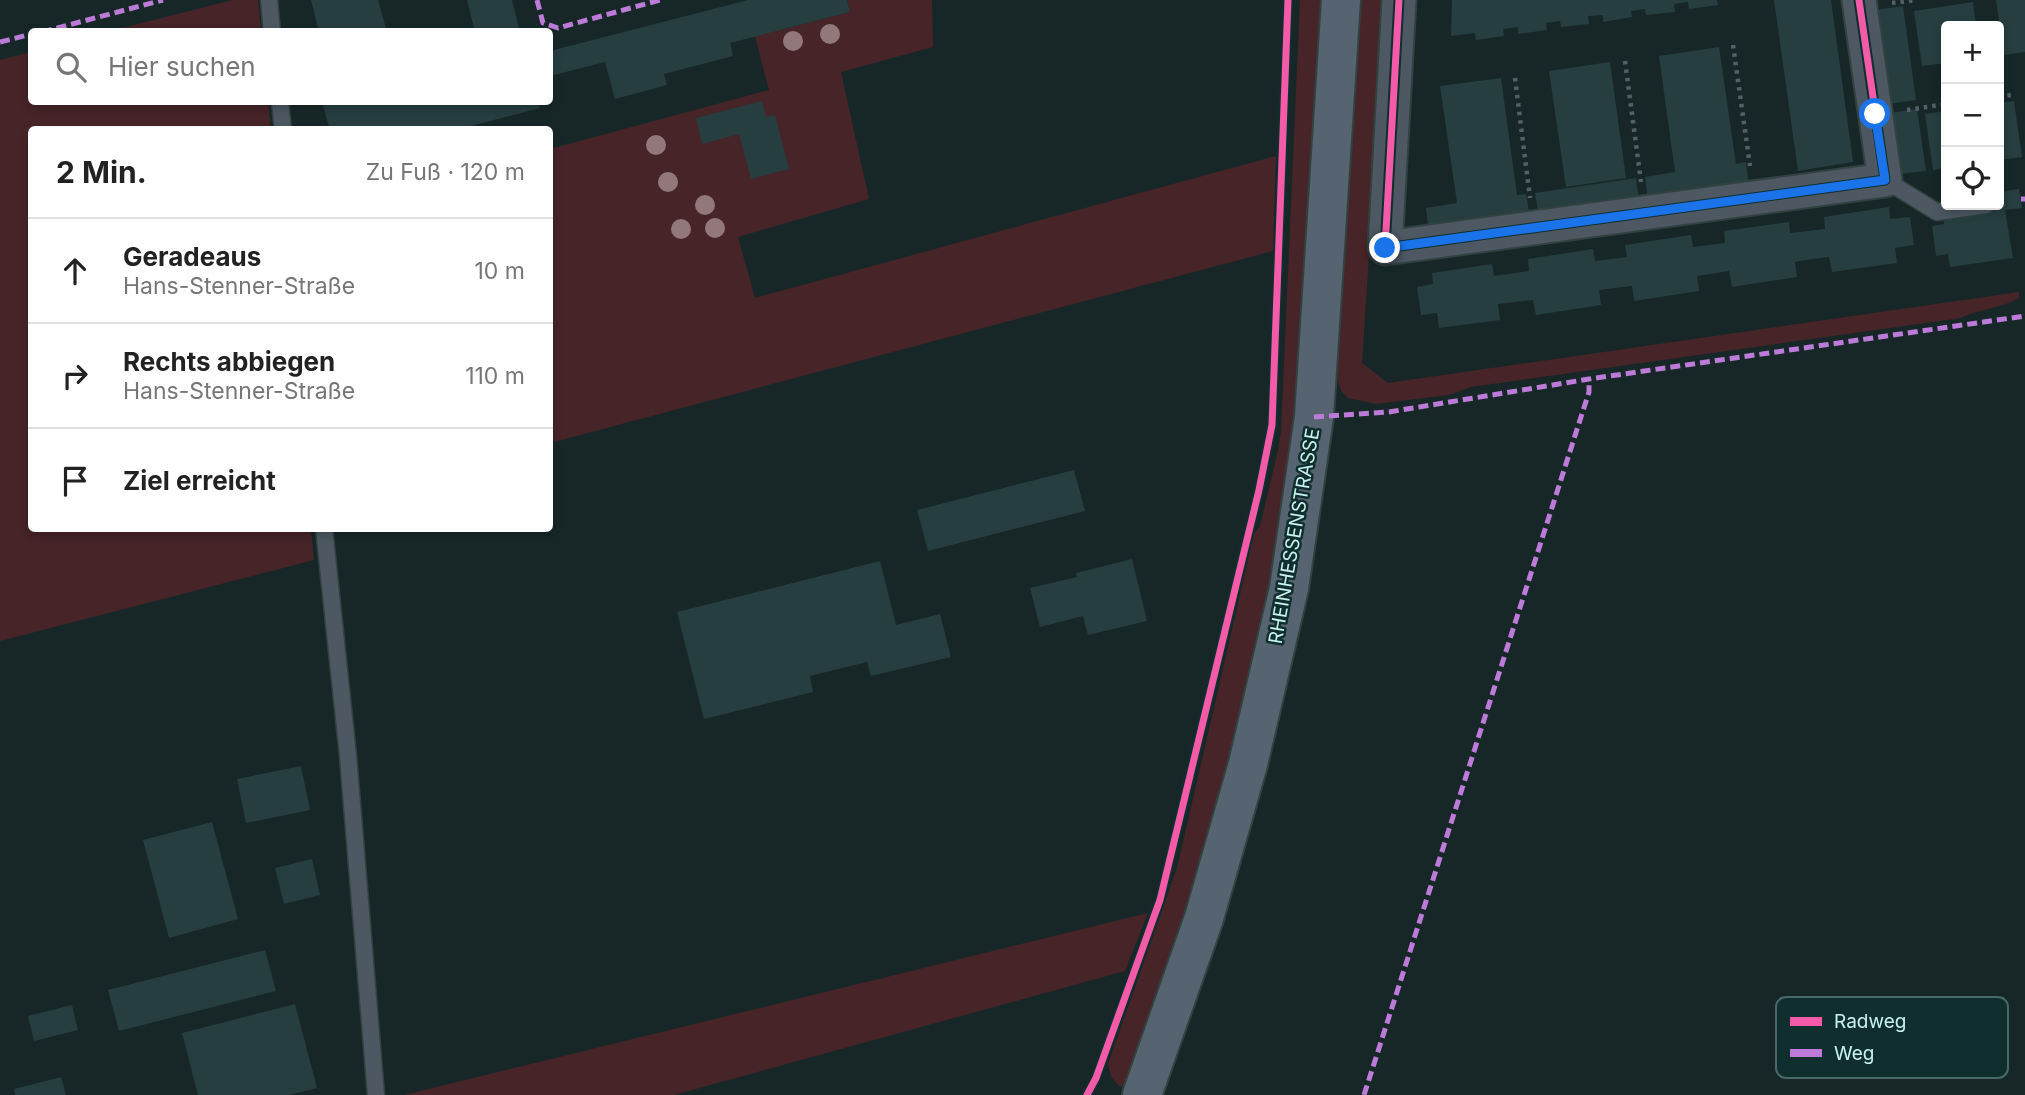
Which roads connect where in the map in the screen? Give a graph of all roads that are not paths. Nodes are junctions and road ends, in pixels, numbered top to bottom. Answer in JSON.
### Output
{"nodes":[{"id":1,"x":269,"y":0,"type":"edge"},
{"id":2,"x":1341,"y":0,"type":"edge"},
{"id":3,"x":1399,"y":0,"type":"edge"},
{"id":4,"x":1859,"y":0,"type":"edge"},
{"id":5,"x":272,"y":28,"type":"edge"},
{"id":6,"x":280,"y":105,"type":"edge"},
{"id":7,"x":283,"y":126,"type":"edge"},
{"id":8,"x":1885,"y":180,"type":"junction"},
{"id":9,"x":1951,"y":210,"type":"edge"},
{"id":10,"x":324,"y":532,"type":"edge"},
{"id":11,"x":376,"y":1095,"type":"edge"},
{"id":12,"x":1142,"y":1095,"type":"edge"}],
"edges":[{"from":1,"to":5,"type":"lane"},
{"from":2,"to":12,"type":"main road","name":"RHEINHESSENSTRASSE"},
{"from":3,"to":8,"type":"street"},
{"from":4,"to":8,"type":"street"},
{"from":6,"to":7,"type":"lane"},
{"from":8,"to":9,"type":"lane"},
{"from":10,"to":11,"type":"lane"}]}
